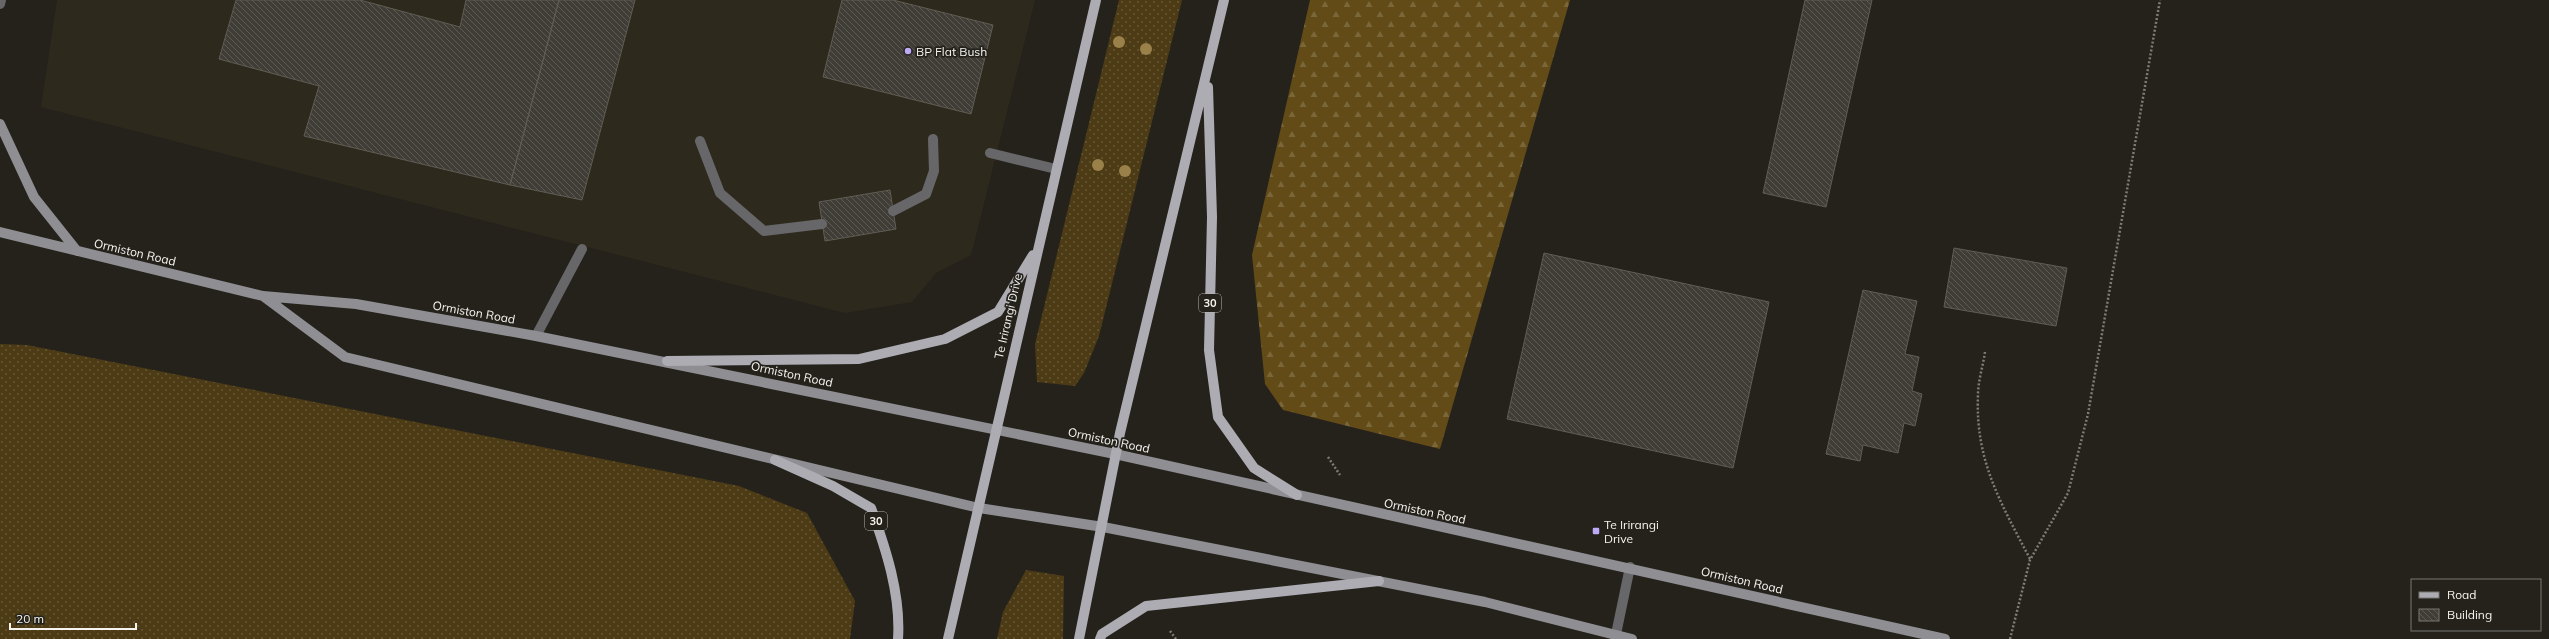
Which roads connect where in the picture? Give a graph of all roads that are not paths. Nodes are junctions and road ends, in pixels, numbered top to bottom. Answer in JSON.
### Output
{"nodes":[{"id":1,"x":1,"y":0,"type":"edge"},
{"id":2,"x":1096,"y":0,"type":"edge"},
{"id":3,"x":1224,"y":0,"type":"edge"},
{"id":4,"x":0,"y":4,"type":"edge"},
{"id":5,"x":1207,"y":75,"type":"junction"},
{"id":6,"x":0,"y":124,"type":"edge"},
{"id":7,"x":933,"y":140,"type":"dead end"},
{"id":8,"x":700,"y":141,"type":"dead end"},
{"id":9,"x":990,"y":153,"type":"dead end"},
{"id":10,"x":1056,"y":169,"type":"junction"},
{"id":11,"x":893,"y":211,"type":"dead end"},
{"id":12,"x":822,"y":224,"type":"dead end"},
{"id":13,"x":0,"y":232,"type":"edge"},
{"id":14,"x":1038,"y":246,"type":"junction"},
{"id":15,"x":582,"y":249,"type":"dead end"},
{"id":16,"x":77,"y":251,"type":"junction"},
{"id":17,"x":263,"y":296,"type":"junction"},
{"id":18,"x":536,"y":336,"type":"junction"},
{"id":19,"x":667,"y":361,"type":"junction"},
{"id":20,"x":995,"y":430,"type":"junction"},
{"id":21,"x":1115,"y":454,"type":"junction"},
{"id":22,"x":775,"y":460,"type":"junction"},
{"id":23,"x":1297,"y":495,"type":"junction"},
{"id":24,"x":979,"y":508,"type":"junction"},
{"id":25,"x":1103,"y":528,"type":"junction"},
{"id":26,"x":1630,"y":567,"type":"junction"},
{"id":27,"x":1379,"y":581,"type":"junction"},
{"id":28,"x":1616,"y":637,"type":"edge"},
{"id":29,"x":898,"y":639,"type":"edge"},
{"id":30,"x":948,"y":639,"type":"edge"},
{"id":31,"x":1079,"y":639,"type":"edge"},
{"id":32,"x":1100,"y":639,"type":"edge"},
{"id":33,"x":1632,"y":639,"type":"edge"},
{"id":34,"x":1945,"y":639,"type":"edge"}],
"edges":[{"from":1,"to":4,"type":"street"},
{"from":2,"to":10,"type":"main road","name":"Te Irirangi Drive"},
{"from":3,"to":5,"type":"main road","number":"30"},
{"from":5,"to":21,"type":"main road","number":"30"},
{"from":5,"to":23,"type":"main road","number":"30"},
{"from":6,"to":16,"type":"main road"},
{"from":7,"to":11,"type":"street"},
{"from":8,"to":12,"type":"street"},
{"from":9,"to":10,"type":"street"},
{"from":10,"to":14,"type":"main road","name":"Te Irirangi Drive"},
{"from":13,"to":16,"type":"main road","name":"Ormiston Road"},
{"from":14,"to":19,"type":"main road"},
{"from":14,"to":20,"type":"main road","name":"Te Irirangi Drive"},
{"from":15,"to":18,"type":"street"},
{"from":16,"to":17,"type":"main road","name":"Ormiston Road"},
{"from":17,"to":18,"type":"main road","name":"Ormiston Road"},
{"from":17,"to":22,"type":"main road","name":"Ormiston Road"},
{"from":18,"to":19,"type":"main road","name":"Ormiston Road"},
{"from":19,"to":20,"type":"main road","name":"Ormiston Road"},
{"from":20,"to":21,"type":"main road","name":"Ormiston Road"},
{"from":20,"to":24,"type":"main road","name":"Te Irirangi Drive"},
{"from":21,"to":23,"type":"main road","name":"Ormiston Road"},
{"from":21,"to":25,"type":"main road","number":"30"},
{"from":22,"to":24,"type":"main road","name":"Ormiston Road"},
{"from":22,"to":29,"type":"main road","number":"30"},
{"from":23,"to":26,"type":"main road","name":"Ormiston Road"},
{"from":24,"to":25,"type":"main road","name":"Ormiston Road"},
{"from":24,"to":30,"type":"main road","name":"Te Irirangi Drive"},
{"from":25,"to":27,"type":"main road","name":"Ormiston Road"},
{"from":25,"to":31,"type":"main road","number":"30"},
{"from":26,"to":28,"type":"street"},
{"from":26,"to":34,"type":"main road","name":"Ormiston Road"},
{"from":27,"to":28,"type":"main road","name":"Ormiston Road"},
{"from":27,"to":32,"type":"main road"},
{"from":28,"to":33,"type":"main road","name":"Ormiston Road"}]}
